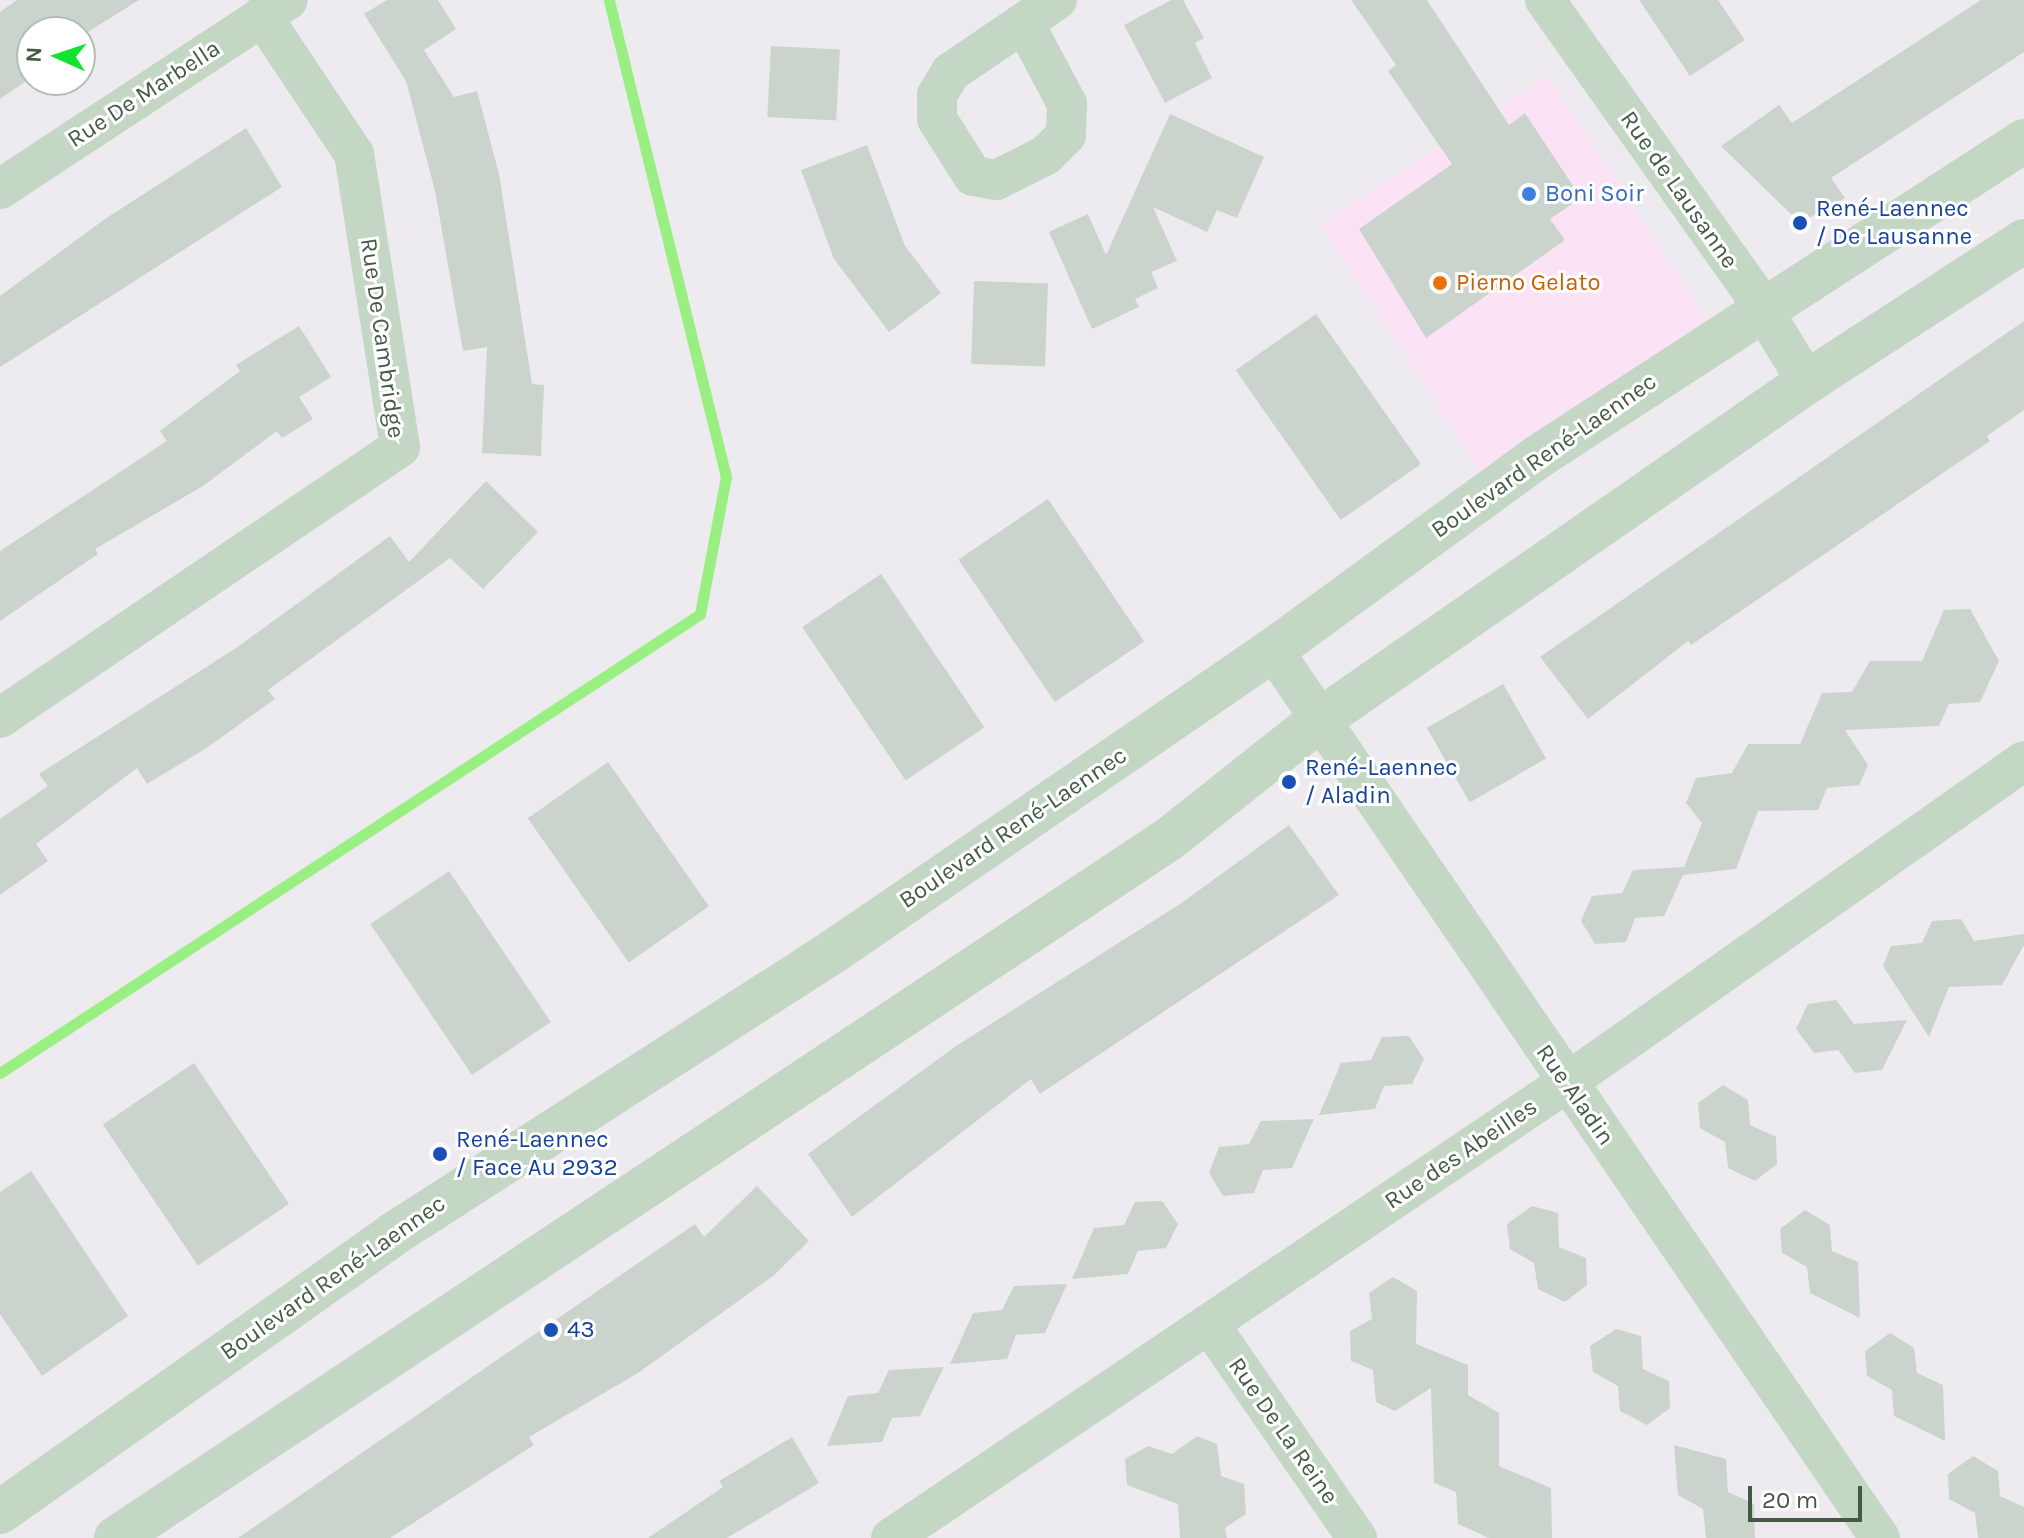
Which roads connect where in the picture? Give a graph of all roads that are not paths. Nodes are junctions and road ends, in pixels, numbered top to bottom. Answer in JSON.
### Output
{"nodes":[{"id":1,"x":1057,"y":0,"type":"edge"},
{"id":2,"x":1546,"y":0,"type":"edge"},
{"id":3,"x":275,"y":8,"type":"edge"},
{"id":4,"x":1024,"y":23,"type":"dead end"},
{"id":5,"x":2024,"y":141,"type":"edge"},
{"id":6,"x":0,"y":189,"type":"edge"},
{"id":7,"x":2024,"y":241,"type":"edge"},
{"id":8,"x":1762,"y":309,"type":"junction"},
{"id":9,"x":1807,"y":382,"type":"junction"},
{"id":10,"x":1273,"y":650,"type":"junction"},
{"id":11,"x":0,"y":718,"type":"edge"},
{"id":12,"x":1318,"y":721,"type":"junction"},
{"id":13,"x":2024,"y":761,"type":"edge"},
{"id":14,"x":1566,"y":1083,"type":"junction"},
{"id":15,"x":1210,"y":1325,"type":"junction"},
{"id":16,"x":0,"y":1512,"type":"edge"},
{"id":17,"x":116,"y":1538,"type":"edge"},
{"id":18,"x":891,"y":1538,"type":"edge"},
{"id":19,"x":1357,"y":1538,"type":"edge"},
{"id":20,"x":1880,"y":1538,"type":"edge"}],
"edges":[{"from":1,"to":4,"type":"street"},
{"from":2,"to":8,"type":"street","name":"Rue de Lausanne"},
{"from":3,"to":6,"type":"street","name":"Rue De Marbella"},
{"from":3,"to":11,"type":"street","name":"Rue De Cambridge"},
{"from":5,"to":8,"type":"street","name":"Boulevard René-Laennec"},
{"from":7,"to":9,"type":"street"},
{"from":8,"to":9,"type":"street","name":"Rue de Lausanne"},
{"from":8,"to":10,"type":"street","name":"Boulevard René-Laennec"},
{"from":9,"to":12,"type":"street"},
{"from":10,"to":12,"type":"street","name":"Rue Aladin"},
{"from":10,"to":16,"type":"street","name":"Boulevard René-Laennec"},
{"from":12,"to":14,"type":"street","name":"Rue Aladin"},
{"from":12,"to":17,"type":"street"},
{"from":13,"to":14,"type":"street","name":"Rue des Abeilles"},
{"from":14,"to":15,"type":"street","name":"Rue des Abeilles"},
{"from":14,"to":20,"type":"street","name":"Rue Aladin"},
{"from":15,"to":18,"type":"street","name":"Rue des Abeilles"},
{"from":15,"to":19,"type":"street","name":"Rue De La Reine"}]}
